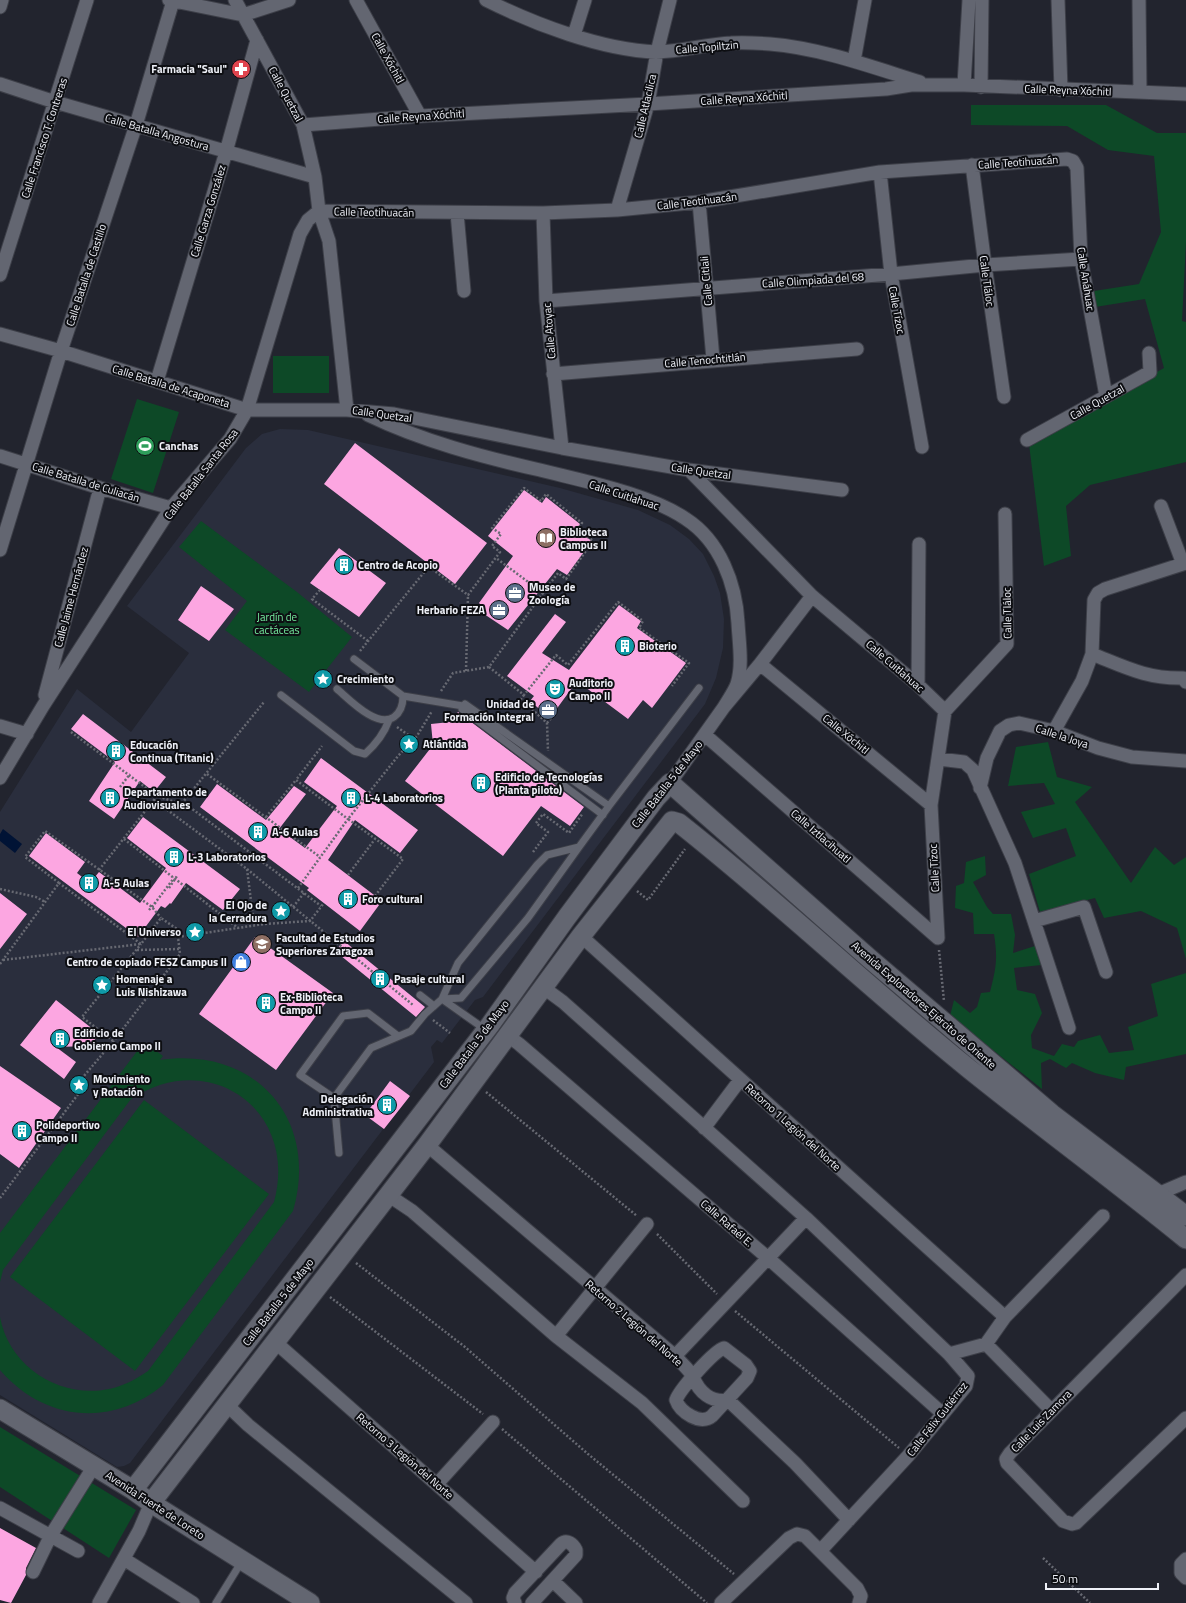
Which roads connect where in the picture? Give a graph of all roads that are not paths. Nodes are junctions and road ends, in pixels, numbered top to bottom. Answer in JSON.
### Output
{"nodes":[{"id":1,"x":2,"y":0,"type":"edge"},
{"id":2,"x":87,"y":0,"type":"edge"},
{"id":3,"x":235,"y":0,"type":"edge"},
{"id":4,"x":289,"y":0,"type":"edge"},
{"id":5,"x":356,"y":0,"type":"edge"},
{"id":6,"x":486,"y":0,"type":"edge"},
{"id":7,"x":585,"y":0,"type":"edge"},
{"id":8,"x":670,"y":0,"type":"edge"},
{"id":9,"x":865,"y":0,"type":"edge"},
{"id":10,"x":969,"y":0,"type":"edge"},
{"id":11,"x":982,"y":0,"type":"edge"},
{"id":12,"x":1058,"y":0,"type":"edge"},
{"id":13,"x":1139,"y":0,"type":"edge"},
{"id":14,"x":171,"y":1,"type":"edge"},
{"id":15,"x":0,"y":7,"type":"edge"},
{"id":16,"x":243,"y":15,"type":"junction"},
{"id":17,"x":574,"y":35,"type":"junction"},
{"id":18,"x":257,"y":40,"type":"junction"},
{"id":19,"x":657,"y":52,"type":"junction"},
{"id":20,"x":854,"y":61,"type":"junction"},
{"id":21,"x":0,"y":84,"type":"edge"},
{"id":22,"x":931,"y":85,"type":"junction"},
{"id":23,"x":964,"y":85,"type":"junction"},
{"id":24,"x":981,"y":86,"type":"junction"},
{"id":25,"x":1060,"y":90,"type":"junction"},
{"id":26,"x":1140,"y":92,"type":"junction"},
{"id":27,"x":1186,"y":94,"type":"edge"},
{"id":28,"x":55,"y":102,"type":"junction"},
{"id":29,"x":648,"y":104,"type":"junction"},
{"id":30,"x":420,"y":116,"type":"junction"},
{"id":31,"x":136,"y":125,"type":"junction"},
{"id":32,"x":303,"y":125,"type":"junction"},
{"id":33,"x":226,"y":152,"type":"junction"},
{"id":34,"x":1073,"y":161,"type":"joint"},
{"id":35,"x":972,"y":165,"type":"junction"},
{"id":36,"x":880,"y":172,"type":"junction"},
{"id":37,"x":315,"y":177,"type":"junction"},
{"id":38,"x":699,"y":202,"type":"junction"},
{"id":39,"x":617,"y":210,"type":"junction"},
{"id":40,"x":319,"y":211,"type":"junction"},
{"id":41,"x":457,"y":213,"type":"junction"},
{"id":42,"x":543,"y":213,"type":"junction"},
{"id":43,"x":1081,"y":259,"type":"junction"},
{"id":44,"x":984,"y":265,"type":"junction"},
{"id":45,"x":891,"y":274,"type":"junction"},
{"id":46,"x":0,"y":275,"type":"edge"},
{"id":47,"x":706,"y":288,"type":"junction"},
{"id":48,"x":464,"y":291,"type":"dead end"},
{"id":49,"x":546,"y":301,"type":"junction"},
{"id":50,"x":0,"y":334,"type":"edge"},
{"id":51,"x":857,"y":349,"type":"dead end"},
{"id":52,"x":61,"y":351,"type":"junction"},
{"id":53,"x":1149,"y":353,"type":"dead end"},
{"id":54,"x":713,"y":359,"type":"junction"},
{"id":55,"x":553,"y":374,"type":"junction"},
{"id":56,"x":157,"y":382,"type":"junction"},
{"id":57,"x":1106,"y":396,"type":"junction"},
{"id":58,"x":1004,"y":397,"type":"dead end"},
{"id":59,"x":247,"y":410,"type":"junction"},
{"id":60,"x":347,"y":410,"type":"junction"},
{"id":61,"x":363,"y":412,"type":"junction"},
{"id":62,"x":1027,"y":440,"type":"dead end"},
{"id":63,"x":922,"y":447,"type":"dead end"},
{"id":64,"x":562,"y":448,"type":"junction"},
{"id":65,"x":0,"y":456,"type":"edge"},
{"id":66,"x":26,"y":464,"type":"junction"},
{"id":67,"x":689,"y":470,"type":"junction"},
{"id":68,"x":100,"y":488,"type":"junction"},
{"id":69,"x":842,"y":490,"type":"dead end"},
{"id":70,"x":1161,"y":506,"type":"dead end"},
{"id":71,"x":171,"y":508,"type":"junction"},
{"id":72,"x":1005,"y":514,"type":"dead end"},
{"id":73,"x":919,"y":544,"type":"dead end"},
{"id":74,"x":0,"y":550,"type":"edge"},
{"id":75,"x":1184,"y":563,"type":"edge"},
{"id":76,"x":812,"y":596,"type":"junction"},
{"id":77,"x":1092,"y":654,"type":"junction"},
{"id":78,"x":354,"y":659,"type":"road end"},
{"id":79,"x":760,"y":664,"type":"junction"},
{"id":80,"x":1185,"y":679,"type":"edge"},
{"id":81,"x":918,"y":685,"type":"junction"},
{"id":82,"x":699,"y":688,"type":"dead end"},
{"id":83,"x":337,"y":689,"type":"dead end"},
{"id":84,"x":281,"y":695,"type":"dead end"},
{"id":85,"x":402,"y":696,"type":"junction"},
{"id":86,"x":43,"y":706,"type":"junction"},
{"id":87,"x":463,"y":706,"type":"junction"},
{"id":88,"x":724,"y":707,"type":"junction"},
{"id":89,"x":945,"y":711,"type":"junction"},
{"id":90,"x":389,"y":720,"type":"junction"},
{"id":91,"x":0,"y":726,"type":"edge"},
{"id":92,"x":1054,"y":731,"type":"junction"},
{"id":93,"x":27,"y":734,"type":"junction"},
{"id":94,"x":705,"y":735,"type":"junction"},
{"id":95,"x":939,"y":759,"type":"junction"},
{"id":96,"x":1186,"y":761,"type":"edge"},
{"id":97,"x":0,"y":778,"type":"edge"},
{"id":98,"x":670,"y":783,"type":"junction"},
{"id":99,"x":980,"y":788,"type":"junction"},
{"id":100,"x":931,"y":805,"type":"junction"},
{"id":101,"x":609,"y":806,"type":"junction"},
{"id":102,"x":603,"y":815,"type":"junction"},
{"id":103,"x":679,"y":823,"type":"joint"},
{"id":104,"x":579,"y":847,"type":"junction"},
{"id":105,"x":1034,"y":921,"type":"junction"},
{"id":106,"x":581,"y":936,"type":"junction"},
{"id":107,"x":938,"y":938,"type":"joint"},
{"id":108,"x":1106,"y":972,"type":"dead end"},
{"id":109,"x":544,"y":988,"type":"junction"},
{"id":110,"x":420,"y":994,"type":"dead end"},
{"id":111,"x":442,"y":999,"type":"junction"},
{"id":112,"x":434,"y":1006,"type":"junction"},
{"id":113,"x":488,"y":1028,"type":"junction"},
{"id":114,"x":1069,"y":1028,"type":"dead end"},
{"id":115,"x":398,"y":1036,"type":"junction"},
{"id":116,"x":508,"y":1036,"type":"junction"},
{"id":117,"x":740,"y":1080,"type":"junction"},
{"id":118,"x":334,"y":1098,"type":"junction"},
{"id":119,"x":1047,"y":1120,"type":"junction"},
{"id":120,"x":704,"y":1128,"type":"junction"},
{"id":121,"x":427,"y":1144,"type":"junction"},
{"id":122,"x":339,"y":1153,"type":"dead end"},
{"id":123,"x":370,"y":1180,"type":"junction"},
{"id":124,"x":1186,"y":1182,"type":"edge"},
{"id":125,"x":1158,"y":1194,"type":"junction"},
{"id":126,"x":388,"y":1195,"type":"junction"},
{"id":127,"x":1103,"y":1216,"type":"dead end"},
{"id":128,"x":1186,"y":1216,"type":"edge"},
{"id":129,"x":806,"y":1218,"type":"junction"},
{"id":130,"x":647,"y":1224,"type":"road end"},
{"id":131,"x":1186,"y":1239,"type":"edge"},
{"id":132,"x":768,"y":1258,"type":"junction"},
{"id":133,"x":299,"y":1275,"type":"junction"},
{"id":134,"x":1186,"y":1275,"type":"edge"},
{"id":135,"x":318,"y":1288,"type":"junction"},
{"id":136,"x":594,"y":1288,"type":"junction"},
{"id":137,"x":1005,"y":1317,"type":"junction"},
{"id":138,"x":556,"y":1336,"type":"junction"},
{"id":139,"x":274,"y":1341,"type":"junction"},
{"id":140,"x":986,"y":1344,"type":"junction"},
{"id":141,"x":949,"y":1354,"type":"junction"},
{"id":142,"x":675,"y":1356,"type":"junction"},
{"id":143,"x":693,"y":1377,"type":"junction"},
{"id":144,"x":728,"y":1400,"type":"junction"},
{"id":145,"x":226,"y":1404,"type":"junction"},
{"id":146,"x":0,"y":1409,"type":"edge"},
{"id":147,"x":1051,"y":1410,"type":"junction"},
{"id":148,"x":943,"y":1414,"type":"junction"},
{"id":149,"x":1186,"y":1418,"type":"edge"},
{"id":150,"x":493,"y":1422,"type":"road end"},
{"id":151,"x":94,"y":1466,"type":"junction"},
{"id":152,"x":437,"y":1484,"type":"junction"},
{"id":153,"x":133,"y":1490,"type":"junction"},
{"id":154,"x":743,"y":1501,"type":"dead end"},
{"id":155,"x":151,"y":1503,"type":"junction"},
{"id":156,"x":0,"y":1508,"type":"edge"},
{"id":157,"x":849,"y":1520,"type":"junction"},
{"id":158,"x":51,"y":1535,"type":"junction"},
{"id":159,"x":820,"y":1550,"type":"junction"},
{"id":160,"x":78,"y":1551,"type":"dead end"},
{"id":161,"x":124,"y":1559,"type":"junction"},
{"id":162,"x":1186,"y":1559,"type":"edge"},
{"id":163,"x":242,"y":1561,"type":"junction"},
{"id":164,"x":33,"y":1572,"type":"dead end"},
{"id":165,"x":536,"y":1572,"type":"junction"},
{"id":166,"x":1186,"y":1578,"type":"edge"},
{"id":167,"x":553,"y":1581,"type":"junction"},
{"id":168,"x":860,"y":1599,"type":"edge"},
{"id":169,"x":99,"y":1603,"type":"edge"},
{"id":170,"x":193,"y":1603,"type":"edge"},
{"id":171,"x":216,"y":1603,"type":"edge"},
{"id":172,"x":310,"y":1603,"type":"edge"},
{"id":173,"x":466,"y":1603,"type":"edge"},
{"id":174,"x":515,"y":1603,"type":"edge"},
{"id":175,"x":532,"y":1603,"type":"edge"},
{"id":176,"x":576,"y":1603,"type":"edge"},
{"id":177,"x":721,"y":1603,"type":"edge"}],
"edges":[{"from":1,"to":15,"type":"street"},
{"from":2,"to":28,"type":"street","name":"Calle Francisco T. Contreras"},
{"from":3,"to":16,"type":"street","name":"Calle Quetzal"},
{"from":4,"to":16,"type":"street"},
{"from":5,"to":30,"type":"street","name":"Calle Xóchitl"},
{"from":6,"to":17,"type":"street","name":"Calle Topiltzin"},
{"from":7,"to":17,"type":"street"},
{"from":8,"to":19,"type":"street","name":"Calle Atlacilica"},
{"from":9,"to":20,"type":"street"},
{"from":10,"to":23,"type":"street"},
{"from":11,"to":24,"type":"street"},
{"from":12,"to":25,"type":"street"},
{"from":13,"to":26,"type":"street"},
{"from":14,"to":16,"type":"street"},
{"from":14,"to":31,"type":"street","name":"Calle Batalla de Castillo"},
{"from":16,"to":18,"type":"street","name":"Calle Quetzal"},
{"from":17,"to":19,"type":"street","name":"Calle Topiltzin"},
{"from":18,"to":32,"type":"street","name":"Calle Quetzal"},
{"from":18,"to":33,"type":"street","name":"Calle Garza González"},
{"from":19,"to":20,"type":"street","name":"Calle Topiltzin"},
{"from":19,"to":29,"type":"street","name":"Calle Atlacilica"},
{"from":20,"to":22,"type":"street","name":"Calle Topiltzin"},
{"from":21,"to":28,"type":"street","name":"Calle Batalla Angostura"},
{"from":22,"to":23,"type":"street","name":"Calle Reyna Xóchitl"},
{"from":22,"to":29,"type":"street","name":"Calle Reyna Xóchitl"},
{"from":23,"to":24,"type":"street","name":"Calle Reyna Xóchitl"},
{"from":24,"to":25,"type":"street","name":"Calle Reyna Xóchitl"},
{"from":25,"to":26,"type":"street","name":"Calle Reyna Xóchitl"},
{"from":26,"to":27,"type":"street","name":"Calle Reyna Xóchitl"},
{"from":28,"to":31,"type":"street","name":"Calle Batalla Angostura"},
{"from":28,"to":46,"type":"street","name":"Calle Francisco T. Contreras"},
{"from":29,"to":30,"type":"street","name":"Calle Reyna Xóchitl"},
{"from":29,"to":39,"type":"street","name":"Calle Atlacilica"},
{"from":30,"to":32,"type":"street","name":"Calle Reyna Xóchitl"},
{"from":31,"to":33,"type":"street","name":"Calle Batalla Angostura"},
{"from":31,"to":52,"type":"street","name":"Calle Batalla de Castillo"},
{"from":32,"to":37,"type":"street","name":"Calle Quetzal"},
{"from":33,"to":37,"type":"street","name":"Calle Batalla Angostura"},
{"from":33,"to":56,"type":"street","name":"Calle Garza González"},
{"from":34,"to":35,"type":"street","name":"Calle Teotihuacán"},
{"from":34,"to":43,"type":"street","name":"Calle Anáhuac"},
{"from":35,"to":36,"type":"street","name":"Calle Teotihuacán"},
{"from":35,"to":44,"type":"street","name":"Calle Tláloc"},
{"from":36,"to":38,"type":"street","name":"Calle Teotihuacán"},
{"from":36,"to":45,"type":"street","name":"Calle Tízoc"},
{"from":37,"to":40,"type":"street","name":"Calle Quetzal"},
{"from":38,"to":39,"type":"street","name":"Calle Teotihuacán"},
{"from":38,"to":47,"type":"street","name":"Calle Citlali"},
{"from":39,"to":42,"type":"street","name":"Calle Teotihuacán"},
{"from":40,"to":41,"type":"street","name":"Calle Teotihuacán"},
{"from":40,"to":59,"type":"street","name":"Calle Batalla Santa Rosa"},
{"from":40,"to":60,"type":"street","name":"Calle Quetzal"},
{"from":41,"to":42,"type":"street","name":"Calle Teotihuacán"},
{"from":41,"to":48,"type":"street"},
{"from":42,"to":49,"type":"street","name":"Calle Atoyac"},
{"from":43,"to":44,"type":"street","name":"Calle Olimpiada del 68"},
{"from":43,"to":57,"type":"street","name":"Calle Anáhuac"},
{"from":44,"to":45,"type":"street","name":"Calle Olimpiada del 68"},
{"from":44,"to":58,"type":"street","name":"Calle Tláloc"},
{"from":45,"to":47,"type":"street","name":"Calle Olimpiada del 68"},
{"from":45,"to":63,"type":"street","name":"Calle Tízoc"},
{"from":47,"to":49,"type":"street","name":"Calle Olimpiada del 68"},
{"from":47,"to":54,"type":"street","name":"Calle Citlali"},
{"from":49,"to":55,"type":"street","name":"Calle Atoyac"},
{"from":50,"to":52,"type":"street","name":"Calle Batalla de Acaponeta"},
{"from":51,"to":54,"type":"street","name":"Calle Tenochtitlán"},
{"from":52,"to":56,"type":"street","name":"Calle Batalla de Acaponeta"},
{"from":52,"to":66,"type":"street","name":"Calle Batalla de Castillo"},
{"from":53,"to":57,"type":"street","name":"Calle Quetzal"},
{"from":54,"to":55,"type":"street","name":"Calle Tenochtitlán"},
{"from":55,"to":64,"type":"street","name":"Calle Atoyac"},
{"from":56,"to":59,"type":"street","name":"Calle Batalla de Acaponeta"},
{"from":57,"to":62,"type":"street","name":"Calle Quetzal"},
{"from":59,"to":60,"type":"street","name":"Calle Batalla de Acaponeta"},
{"from":59,"to":71,"type":"street","name":"Calle Batalla Santa Rosa"},
{"from":60,"to":61,"type":"street","name":"Calle Quetzal"},
{"from":61,"to":64,"type":"street","name":"Calle Quetzal"},
{"from":61,"to":88,"type":"street","name":"Calle Cuitlahuac"},
{"from":64,"to":67,"type":"street","name":"Calle Quetzal"},
{"from":65,"to":66,"type":"street","name":"Calle Batalla de Culiacán"},
{"from":66,"to":68,"type":"street","name":"Calle Batalla de Culiacán"},
{"from":66,"to":74,"type":"street","name":"Calle Batalla de Castillo"},
{"from":67,"to":69,"type":"street","name":"Calle Quetzal"},
{"from":67,"to":76,"type":"street","name":"Calle Cuitlahuac"},
{"from":68,"to":71,"type":"street","name":"Calle Batalla de Culiacán"},
{"from":68,"to":86,"type":"street","name":"Calle Jaime Hernández"},
{"from":70,"to":75,"type":"street"},
{"from":71,"to":86,"type":"street","name":"Calle Batalla Santa Rosa"},
{"from":72,"to":89,"type":"street","name":"Calle Tláloc"},
{"from":73,"to":81,"type":"street"},
{"from":75,"to":77,"type":"street"},
{"from":76,"to":79,"type":"street","name":"Calle Batalla 5 de Mayo"},
{"from":76,"to":81,"type":"street","name":"Calle Cuitlahuac"},
{"from":77,"to":80,"type":"street"},
{"from":77,"to":92,"type":"street"},
{"from":78,"to":85,"type":"lane"},
{"from":79,"to":88,"type":"street","name":"Calle Batalla 5 de Mayo"},
{"from":79,"to":100,"type":"street","name":"Calle Xóchitl"},
{"from":81,"to":89,"type":"street","name":"Calle Cuitlahuac"},
{"from":82,"to":101,"type":"lane"},
{"from":83,"to":90,"type":"lane"},
{"from":84,"to":90,"type":"lane"},
{"from":85,"to":87,"type":"lane"},
{"from":85,"to":90,"type":"lane"},
{"from":86,"to":93,"type":"street","name":"Calle Batalla Santa Rosa"},
{"from":87,"to":101,"type":"lane"},
{"from":87,"to":102,"type":"lane"},
{"from":88,"to":94,"type":"street","name":"Calle Batalla 5 de Mayo"},
{"from":89,"to":95,"type":"street","name":"Calle Tízoc"},
{"from":91,"to":93,"type":"street"},
{"from":92,"to":96,"type":"street","name":"Calle la Joya"},
{"from":92,"to":99,"type":"street","name":"Calle la Joya"},
{"from":93,"to":97,"type":"street","name":"Calle Batalla Santa Rosa"},
{"from":94,"to":98,"type":"street","name":"Calle Batalla 5 de Mayo"},
{"from":94,"to":107,"type":"street","name":"Calle Iztlacihuatl"},
{"from":95,"to":99,"type":"street"},
{"from":95,"to":100,"type":"street","name":"Calle Tízoc"},
{"from":98,"to":113,"type":"street","name":"Calle Batalla 5 de Mayo"},
{"from":98,"to":119,"type":"street","name":"Avenida Exploradores Ejército de Oriente"},
{"from":99,"to":105,"type":"street"},
{"from":100,"to":107,"type":"street","name":"Calle Tízoc"},
{"from":101,"to":102,"type":"lane"},
{"from":102,"to":104,"type":"lane"},
{"from":103,"to":106,"type":"street","name":"Calle Batalla 5 de Mayo"},
{"from":103,"to":119,"type":"street","name":"Avenida Exploradores Ejército de Oriente"},
{"from":104,"to":111,"type":"lane"},
{"from":104,"to":111,"type":"lane"},
{"from":105,"to":108,"type":"street"},
{"from":105,"to":114,"type":"street"},
{"from":106,"to":109,"type":"street","name":"Calle Batalla 5 de Mayo"},
{"from":106,"to":117,"type":"street","name":"Retorno 1 Legión del Norte"},
{"from":109,"to":116,"type":"street","name":"Calle Batalla 5 de Mayo"},
{"from":109,"to":120,"type":"street"},
{"from":110,"to":112,"type":"lane"},
{"from":111,"to":112,"type":"lane"},
{"from":111,"to":113,"type":"lane"},
{"from":112,"to":115,"type":"lane"},
{"from":113,"to":116,"type":"street"},
{"from":113,"to":123,"type":"street","name":"Calle Batalla 5 de Mayo"},
{"from":115,"to":118,"type":"lane"},
{"from":115,"to":118,"type":"lane"},
{"from":116,"to":121,"type":"street","name":"Calle Batalla 5 de Mayo"},
{"from":116,"to":132,"type":"street","name":"Calle Rafaél E."},
{"from":117,"to":120,"type":"street"},
{"from":117,"to":137,"type":"street","name":"Retorno 1 Legión del Norte"},
{"from":118,"to":122,"type":"lane"},
{"from":119,"to":125,"type":"street","name":"Avenida Exploradores Ejército de Oriente"},
{"from":119,"to":131,"type":"street","name":"Avenida Exploradores Ejército de Oriente"},
{"from":120,"to":129,"type":"street"},
{"from":121,"to":126,"type":"street","name":"Calle Batalla 5 de Mayo"},
{"from":121,"to":136,"type":"street","name":"Retorno 2 Legión del Norte"},
{"from":123,"to":126,"type":"street"},
{"from":123,"to":133,"type":"street","name":"Calle Batalla 5 de Mayo"},
{"from":124,"to":125,"type":"street"},
{"from":125,"to":128,"type":"street","name":"Avenida Exploradores Ejército de Oriente"},
{"from":126,"to":135,"type":"street","name":"Calle Batalla 5 de Mayo"},
{"from":126,"to":138,"type":"street"},
{"from":127,"to":137,"type":"street"},
{"from":129,"to":132,"type":"street"},
{"from":129,"to":141,"type":"street"},
{"from":130,"to":136,"type":"street"},
{"from":132,"to":142,"type":"street"},
{"from":132,"to":148,"type":"street","name":"Calle Rafaél E."},
{"from":133,"to":135,"type":"street"},
{"from":133,"to":153,"type":"street","name":"Calle Batalla 5 de Mayo"},
{"from":134,"to":147,"type":"street","name":"Calle Luis Zamora"},
{"from":135,"to":139,"type":"street","name":"Calle Batalla 5 de Mayo"},
{"from":136,"to":138,"type":"street"},
{"from":136,"to":142,"type":"street","name":"Retorno 2 Legión del Norte"},
{"from":137,"to":140,"type":"street"},
{"from":138,"to":154,"type":"street"},
{"from":139,"to":145,"type":"street","name":"Calle Batalla 5 de Mayo"},
{"from":139,"to":152,"type":"street","name":"Retorno 3 Legión del Norte"},
{"from":140,"to":141,"type":"street"},
{"from":140,"to":147,"type":"street"},
{"from":141,"to":148,"type":"street","name":"Calle Félix Gutiérrez"},
{"from":142,"to":143,"type":"street","name":"Retorno 2 Legión del Norte"},
{"from":143,"to":144,"type":"street","name":"Retorno 2 Legión del Norte"},
{"from":143,"to":144,"type":"street"},
{"from":143,"to":144,"type":"street"},
{"from":144,"to":157,"type":"street"},
{"from":145,"to":155,"type":"street","name":"Calle Batalla 5 de Mayo"},
{"from":145,"to":173,"type":"street"},
{"from":146,"to":151,"type":"street","name":"Avenida Fuerte de Loreto"},
{"from":147,"to":149,"type":"street","name":"Calle Luis Zamora"},
{"from":148,"to":157,"type":"street","name":"Calle Félix Gutiérrez"},
{"from":150,"to":152,"type":"street"},
{"from":151,"to":153,"type":"street","name":"Avenida Fuerte de Loreto"},
{"from":151,"to":158,"type":"street"},
{"from":152,"to":165,"type":"street","name":"Retorno 3 Legión del Norte"},
{"from":153,"to":155,"type":"street","name":"Avenida Fuerte de Loreto"},
{"from":155,"to":161,"type":"street","name":"Calle Batalla 5 de Mayo"},
{"from":155,"to":163,"type":"street","name":"Avenida Fuerte de Loreto"},
{"from":156,"to":158,"type":"street"},
{"from":157,"to":159,"type":"street","name":"Calle Félix Gutiérrez"},
{"from":158,"to":160,"type":"street"},
{"from":158,"to":164,"type":"street"},
{"from":159,"to":168,"type":"street"},
{"from":159,"to":177,"type":"street"},
{"from":161,"to":169,"type":"street","name":"Calle Batalla 5 de Mayo"},
{"from":161,"to":170,"type":"street"},
{"from":162,"to":166,"type":"street"},
{"from":163,"to":171,"type":"lane"},
{"from":163,"to":172,"type":"street","name":"Avenida Fuerte de Loreto"},
{"from":165,"to":167,"type":"street"},
{"from":165,"to":174,"type":"street"},
{"from":167,"to":175,"type":"street"},
{"from":167,"to":176,"type":"street"}]}
